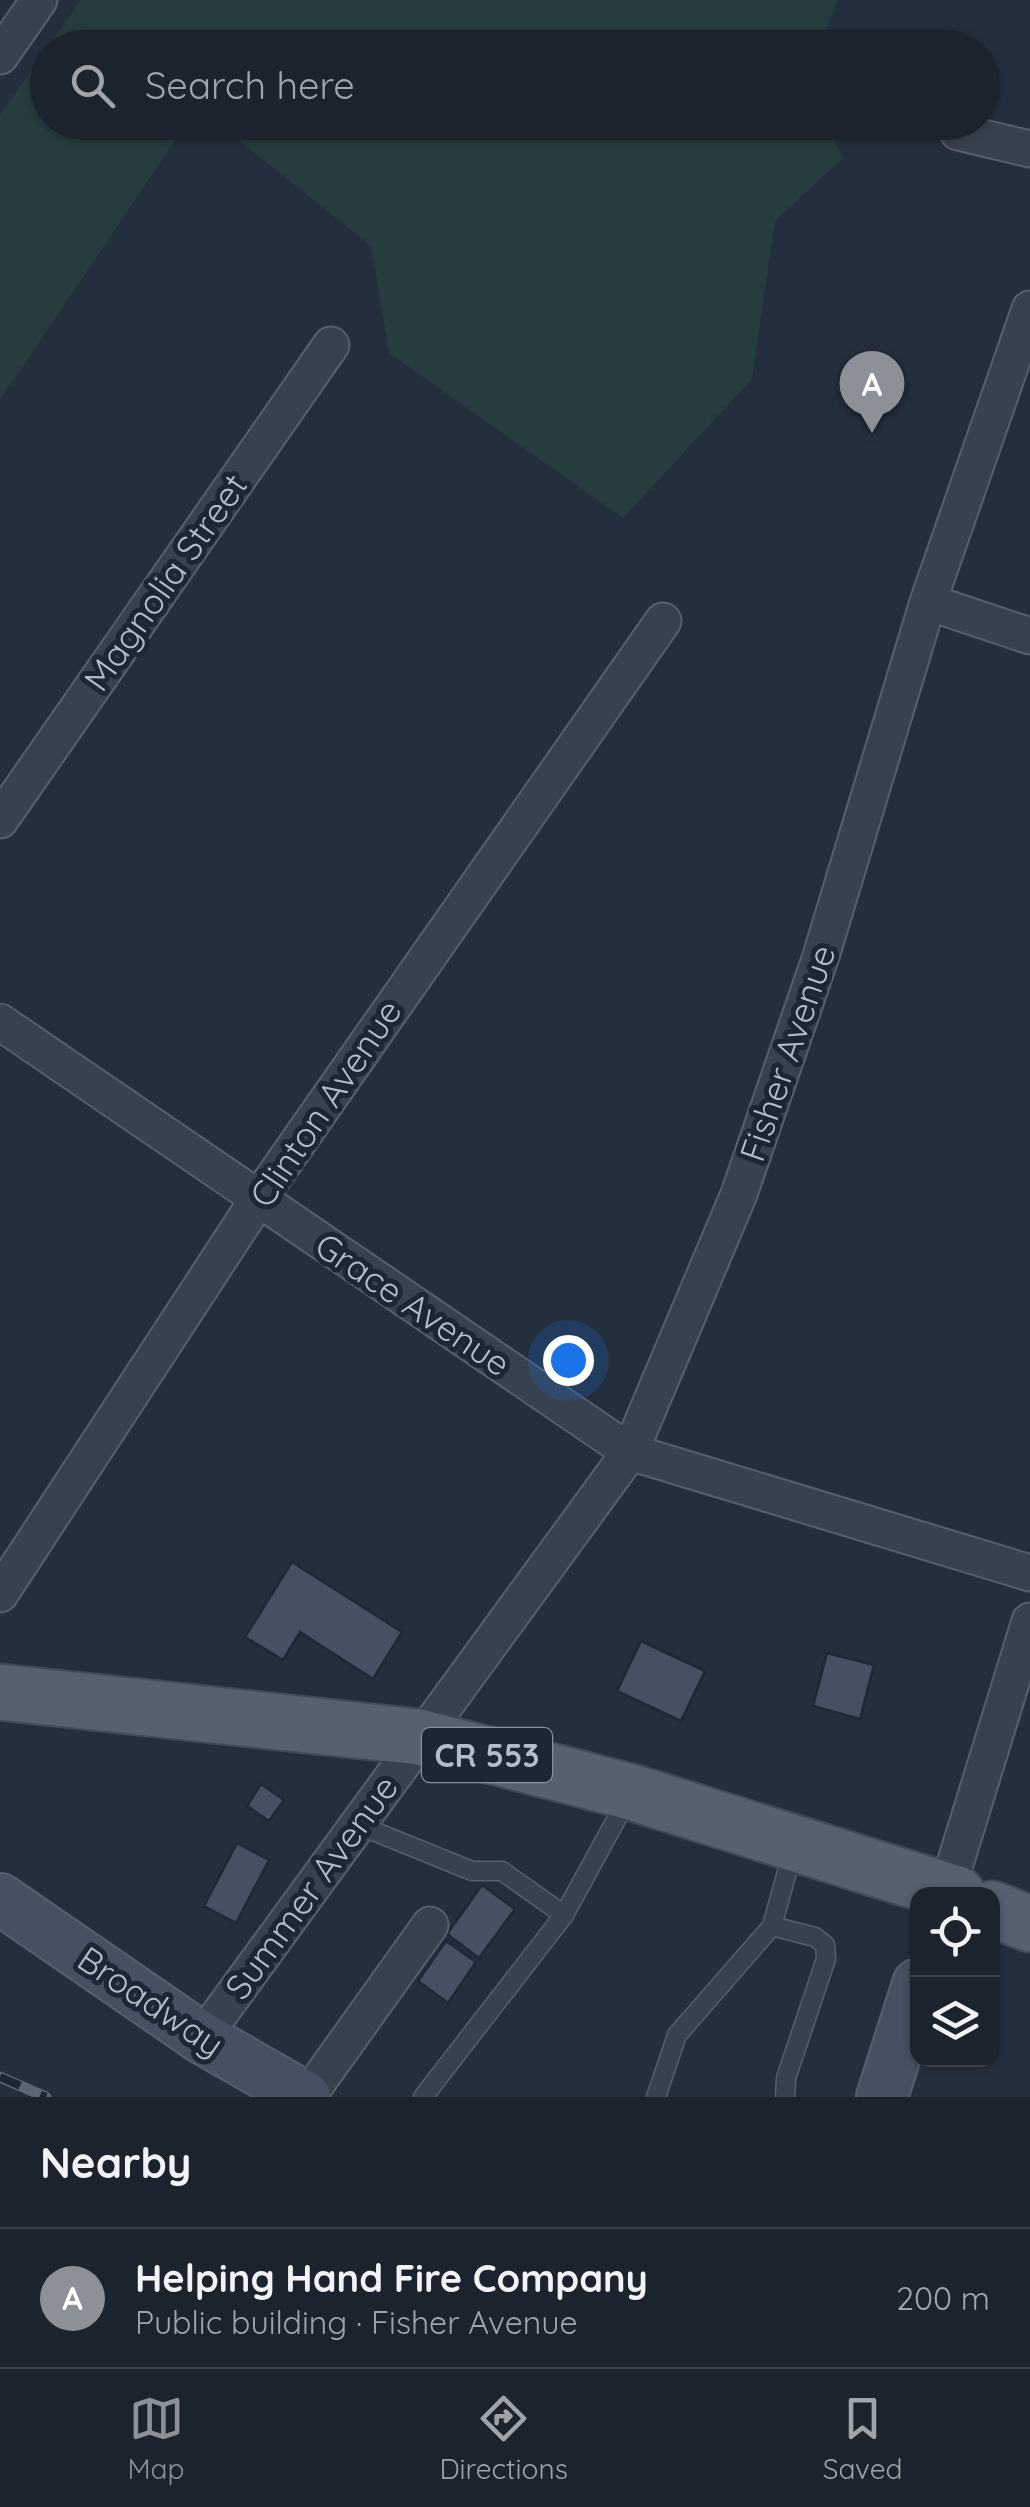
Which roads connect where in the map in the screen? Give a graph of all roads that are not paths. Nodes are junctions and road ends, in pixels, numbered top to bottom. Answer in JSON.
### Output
{"nodes":[{"id":1,"x":39,"y":0,"type":"edge"},
{"id":2,"x":0,"y":56,"type":"edge"},
{"id":3,"x":992,"y":140,"type":"edge"},
{"id":4,"x":1030,"y":149,"type":"edge"},
{"id":5,"x":1030,"y":309,"type":"edge"},
{"id":6,"x":330,"y":344,"type":"dead end"},
{"id":7,"x":928,"y":602,"type":"junction"},
{"id":8,"x":663,"y":620,"type":"dead end"},
{"id":9,"x":1030,"y":636,"type":"edge"},
{"id":10,"x":0,"y":820,"type":"edge"},
{"id":11,"x":0,"y":1022,"type":"edge"},
{"id":12,"x":259,"y":1198,"type":"junction"},
{"id":13,"x":630,"y":1452,"type":"junction"},
{"id":14,"x":1030,"y":1573,"type":"edge"},
{"id":15,"x":0,"y":1594,"type":"edge"},
{"id":16,"x":1030,"y":1621,"type":"edge"},
{"id":17,"x":0,"y":1692,"type":"edge"},
{"id":18,"x":419,"y":1737,"type":"junction"},
{"id":19,"x":630,"y":1792,"type":"junction"},
{"id":20,"x":356,"y":1824,"type":"junction"},
{"id":21,"x":794,"y":1844,"type":"junction"},
{"id":22,"x":929,"y":1887,"type":"edge"},
{"id":23,"x":963,"y":1887,"type":"edge"},
{"id":24,"x":0,"y":1899,"type":"edge"},
{"id":25,"x":1000,"y":1912,"type":"edge"},
{"id":26,"x":564,"y":1915,"type":"junction"},
{"id":27,"x":1030,"y":1924,"type":"edge"},
{"id":28,"x":430,"y":1925,"type":"dead end"},
{"id":29,"x":772,"y":1926,"type":"junction"},
{"id":30,"x":910,"y":2009,"type":"edge"},
{"id":31,"x":202,"y":2038,"type":"junction"},
{"id":32,"x":306,"y":2097,"type":"edge"},
{"id":33,"x":423,"y":2097,"type":"edge"},
{"id":34,"x":656,"y":2097,"type":"edge"},
{"id":35,"x":785,"y":2097,"type":"edge"},
{"id":36,"x":882,"y":2097,"type":"edge"}],
"edges":[{"from":1,"to":2,"type":"street"},
{"from":3,"to":4,"type":"street"},
{"from":5,"to":7,"type":"street","name":"Fisher Avenue"},
{"from":6,"to":10,"type":"street","name":"Magnolia Street"},
{"from":7,"to":9,"type":"street"},
{"from":7,"to":13,"type":"street","name":"Fisher Avenue"},
{"from":8,"to":12,"type":"street","name":"Clinton Avenue"},
{"from":11,"to":12,"type":"street","name":"Grace Avenue"},
{"from":12,"to":13,"type":"street","name":"Grace Avenue"},
{"from":12,"to":15,"type":"street","name":"Clinton Avenue"},
{"from":13,"to":14,"type":"street","name":"Grace Avenue"},
{"from":13,"to":18,"type":"street","name":"Fisher Avenue"},
{"from":16,"to":23,"type":"street"},
{"from":17,"to":18,"type":"main road","number":"CR 553"},
{"from":18,"to":19,"type":"main road","number":"CR 553"},
{"from":18,"to":20,"type":"street","name":"Summer Avenue"},
{"from":19,"to":21,"type":"main road","number":"CR 553"},
{"from":19,"to":26,"type":"lane"},
{"from":20,"to":26,"type":"lane"},
{"from":20,"to":31,"type":"street","name":"Summer Avenue"},
{"from":21,"to":22,"type":"main road","number":"CR 553"},
{"from":21,"to":29,"type":"lane"},
{"from":24,"to":31,"type":"main road","name":"Broadway"},
{"from":25,"to":27,"type":"main road","number":"CR 553"},
{"from":26,"to":33,"type":"lane"},
{"from":28,"to":32,"type":"street"},
{"from":29,"to":34,"type":"lane"},
{"from":29,"to":35,"type":"lane"},
{"from":30,"to":36,"type":"main road"},
{"from":31,"to":32,"type":"main road","name":"Broadway"}]}
